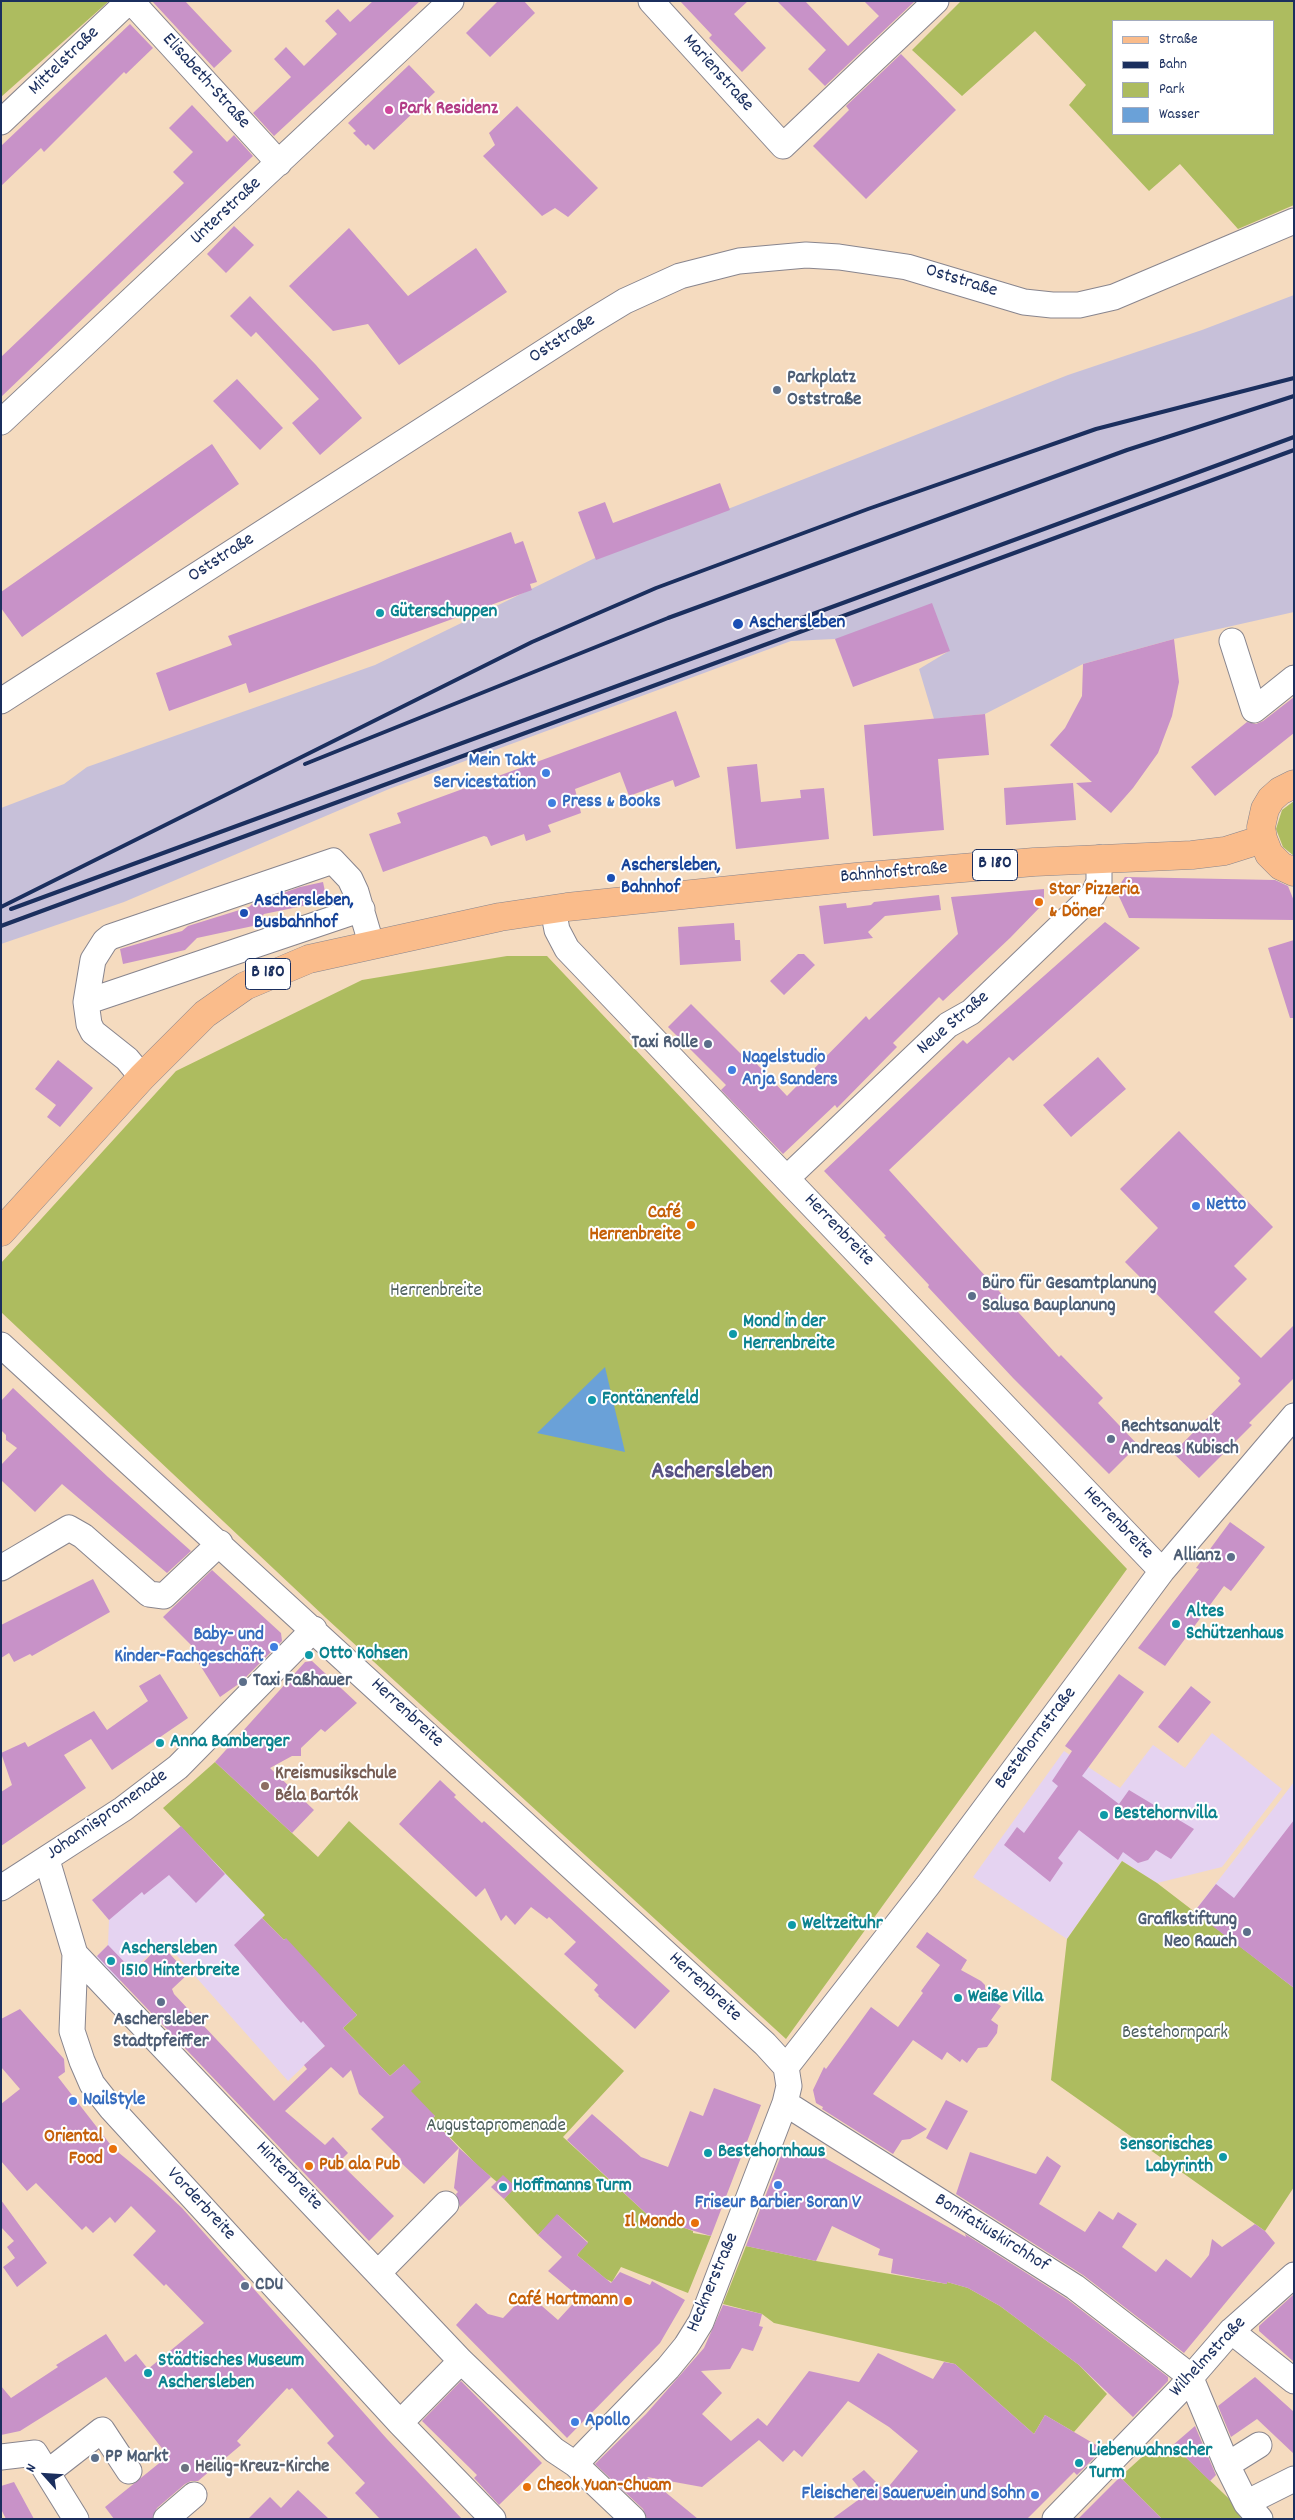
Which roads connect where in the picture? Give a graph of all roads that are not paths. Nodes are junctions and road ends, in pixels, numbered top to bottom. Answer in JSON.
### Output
{"nodes":[{"id":1,"x":130,"y":1,"type":"edge"},
{"id":2,"x":451,"y":1,"type":"edge"},
{"id":3,"x":651,"y":1,"type":"edge"},
{"id":4,"x":936,"y":1,"type":"edge"},
{"id":5,"x":1,"y":122,"type":"edge"},
{"id":6,"x":279,"y":163,"type":"junction"},
{"id":7,"x":1294,"y":221,"type":"edge"},
{"id":8,"x":1,"y":422,"type":"edge"},
{"id":9,"x":1232,"y":642,"type":"dead end"},
{"id":10,"x":1294,"y":678,"type":"edge"},
{"id":11,"x":1,"y":701,"type":"edge"},
{"id":12,"x":1294,"y":784,"type":"edge"},
{"id":13,"x":1263,"y":839,"type":"junction"},
{"id":14,"x":1099,"y":858,"type":"junction"},
{"id":15,"x":1294,"y":872,"type":"edge"},
{"id":16,"x":362,"y":909,"type":"junction"},
{"id":17,"x":553,"y":909,"type":"junction"},
{"id":18,"x":371,"y":944,"type":"junction"},
{"id":19,"x":86,"y":1002,"type":"junction"},
{"id":20,"x":142,"y":1077,"type":"junction"},
{"id":21,"x":786,"y":1178,"type":"junction"},
{"id":22,"x":1,"y":1232,"type":"edge"},
{"id":23,"x":1,"y":1345,"type":"edge"},
{"id":24,"x":1294,"y":1416,"type":"edge"},
{"id":25,"x":220,"y":1543,"type":"junction"},
{"id":26,"x":1,"y":1568,"type":"edge"},
{"id":27,"x":1162,"y":1571,"type":"junction"},
{"id":28,"x":314,"y":1629,"type":"junction"},
{"id":29,"x":47,"y":1860,"type":"junction"},
{"id":30,"x":1,"y":1888,"type":"edge"},
{"id":31,"x":75,"y":1954,"type":"junction"},
{"id":32,"x":786,"y":2067,"type":"junction"},
{"id":33,"x":785,"y":2104,"type":"junction"},
{"id":34,"x":446,"y":2204,"type":"dead end"},
{"id":35,"x":379,"y":2272,"type":"junction"},
{"id":36,"x":1294,"y":2275,"type":"edge"},
{"id":37,"x":1231,"y":2331,"type":"junction"},
{"id":38,"x":461,"y":2361,"type":"junction"},
{"id":39,"x":1190,"y":2376,"type":"junction"},
{"id":40,"x":1294,"y":2381,"type":"edge"},
{"id":41,"x":400,"y":2423,"type":"junction"},
{"id":42,"x":1259,"y":2445,"type":"dead end"},
{"id":43,"x":1,"y":2457,"type":"edge"},
{"id":44,"x":575,"y":2464,"type":"junction"},
{"id":45,"x":1227,"y":2465,"type":"junction"},
{"id":46,"x":129,"y":2471,"type":"dead end"},
{"id":47,"x":48,"y":2472,"type":"junction"},
{"id":48,"x":1294,"y":2479,"type":"edge"},
{"id":49,"x":194,"y":2495,"type":"dead end"},
{"id":50,"x":1253,"y":2511,"type":"edge"},
{"id":51,"x":491,"y":2517,"type":"edge"},
{"id":52,"x":76,"y":2519,"type":"edge"},
{"id":53,"x":166,"y":2519,"type":"edge"},
{"id":54,"x":633,"y":2519,"type":"edge"},
{"id":55,"x":1055,"y":2519,"type":"edge"}],
"edges":[{"from":1,"to":5,"type":"street","name":"Mittelstraße"},
{"from":1,"to":6,"type":"street","name":"Elisabeth-Straße"},
{"from":2,"to":6,"type":"street","name":"Unterstraße"},
{"from":3,"to":4,"type":"street","name":"Marienstraße"},
{"from":6,"to":8,"type":"street","name":"Unterstraße"},
{"from":7,"to":11,"type":"street","name":"Oststraße"},
{"from":9,"to":10,"type":"street"},
{"from":12,"to":13,"type":"main road"},
{"from":13,"to":14,"type":"main road","name":"Bahnhofstraße","number":"B 180"},
{"from":13,"to":15,"type":"main road"},
{"from":14,"to":17,"type":"main road","name":"Bahnhofstraße","number":"B 180"},
{"from":14,"to":21,"type":"street","name":"Neue Straße"},
{"from":16,"to":18,"type":"street"},
{"from":16,"to":19,"type":"street"},
{"from":16,"to":19,"type":"street"},
{"from":17,"to":18,"type":"main road","number":"B 180"},
{"from":17,"to":21,"type":"street","name":"Herrenbreite"},
{"from":18,"to":20,"type":"main road","number":"B 180"},
{"from":19,"to":20,"type":"street"},
{"from":20,"to":22,"type":"main road","number":"B 180"},
{"from":21,"to":27,"type":"street","name":"Herrenbreite"},
{"from":23,"to":25,"type":"street","name":"Herrenbreite"},
{"from":24,"to":27,"type":"street","name":"Bestehornstraße"},
{"from":25,"to":26,"type":"street"},
{"from":25,"to":28,"type":"street","name":"Herrenbreite"},
{"from":27,"to":32,"type":"street","name":"Bestehornstraße"},
{"from":28,"to":29,"type":"street","name":"Johannispromenade"},
{"from":28,"to":32,"type":"street","name":"Herrenbreite"},
{"from":29,"to":30,"type":"street","name":"Johannispromenade"},
{"from":29,"to":31,"type":"street","name":"Hinterbreite"},
{"from":31,"to":35,"type":"street","name":"Hinterbreite"},
{"from":31,"to":41,"type":"street","name":"Vorderbreite"},
{"from":32,"to":33,"type":"street","name":"Hecknerstraße"},
{"from":33,"to":39,"type":"street","name":"Bonifatiuskirchhof"},
{"from":33,"to":44,"type":"street","name":"Hecknerstraße"},
{"from":34,"to":35,"type":"street"},
{"from":35,"to":38,"type":"street","name":"Hinterbreite"},
{"from":36,"to":37,"type":"street","name":"Wilhelmstraße"},
{"from":37,"to":39,"type":"street","name":"Wilhelmstraße"},
{"from":37,"to":40,"type":"street"},
{"from":38,"to":41,"type":"street"},
{"from":38,"to":44,"type":"street","name":"Hinterbreite"},
{"from":39,"to":45,"type":"street"},
{"from":39,"to":55,"type":"street","name":"Wilhelmstraße"},
{"from":41,"to":51,"type":"street","name":"Vorderbreite"},
{"from":42,"to":45,"type":"street"},
{"from":43,"to":47,"type":"street"},
{"from":44,"to":54,"type":"street","name":"Hinterbreite"},
{"from":45,"to":50,"type":"street"},
{"from":46,"to":47,"type":"street"},
{"from":47,"to":52,"type":"street"},
{"from":48,"to":50,"type":"street"},
{"from":49,"to":53,"type":"street"}]}
